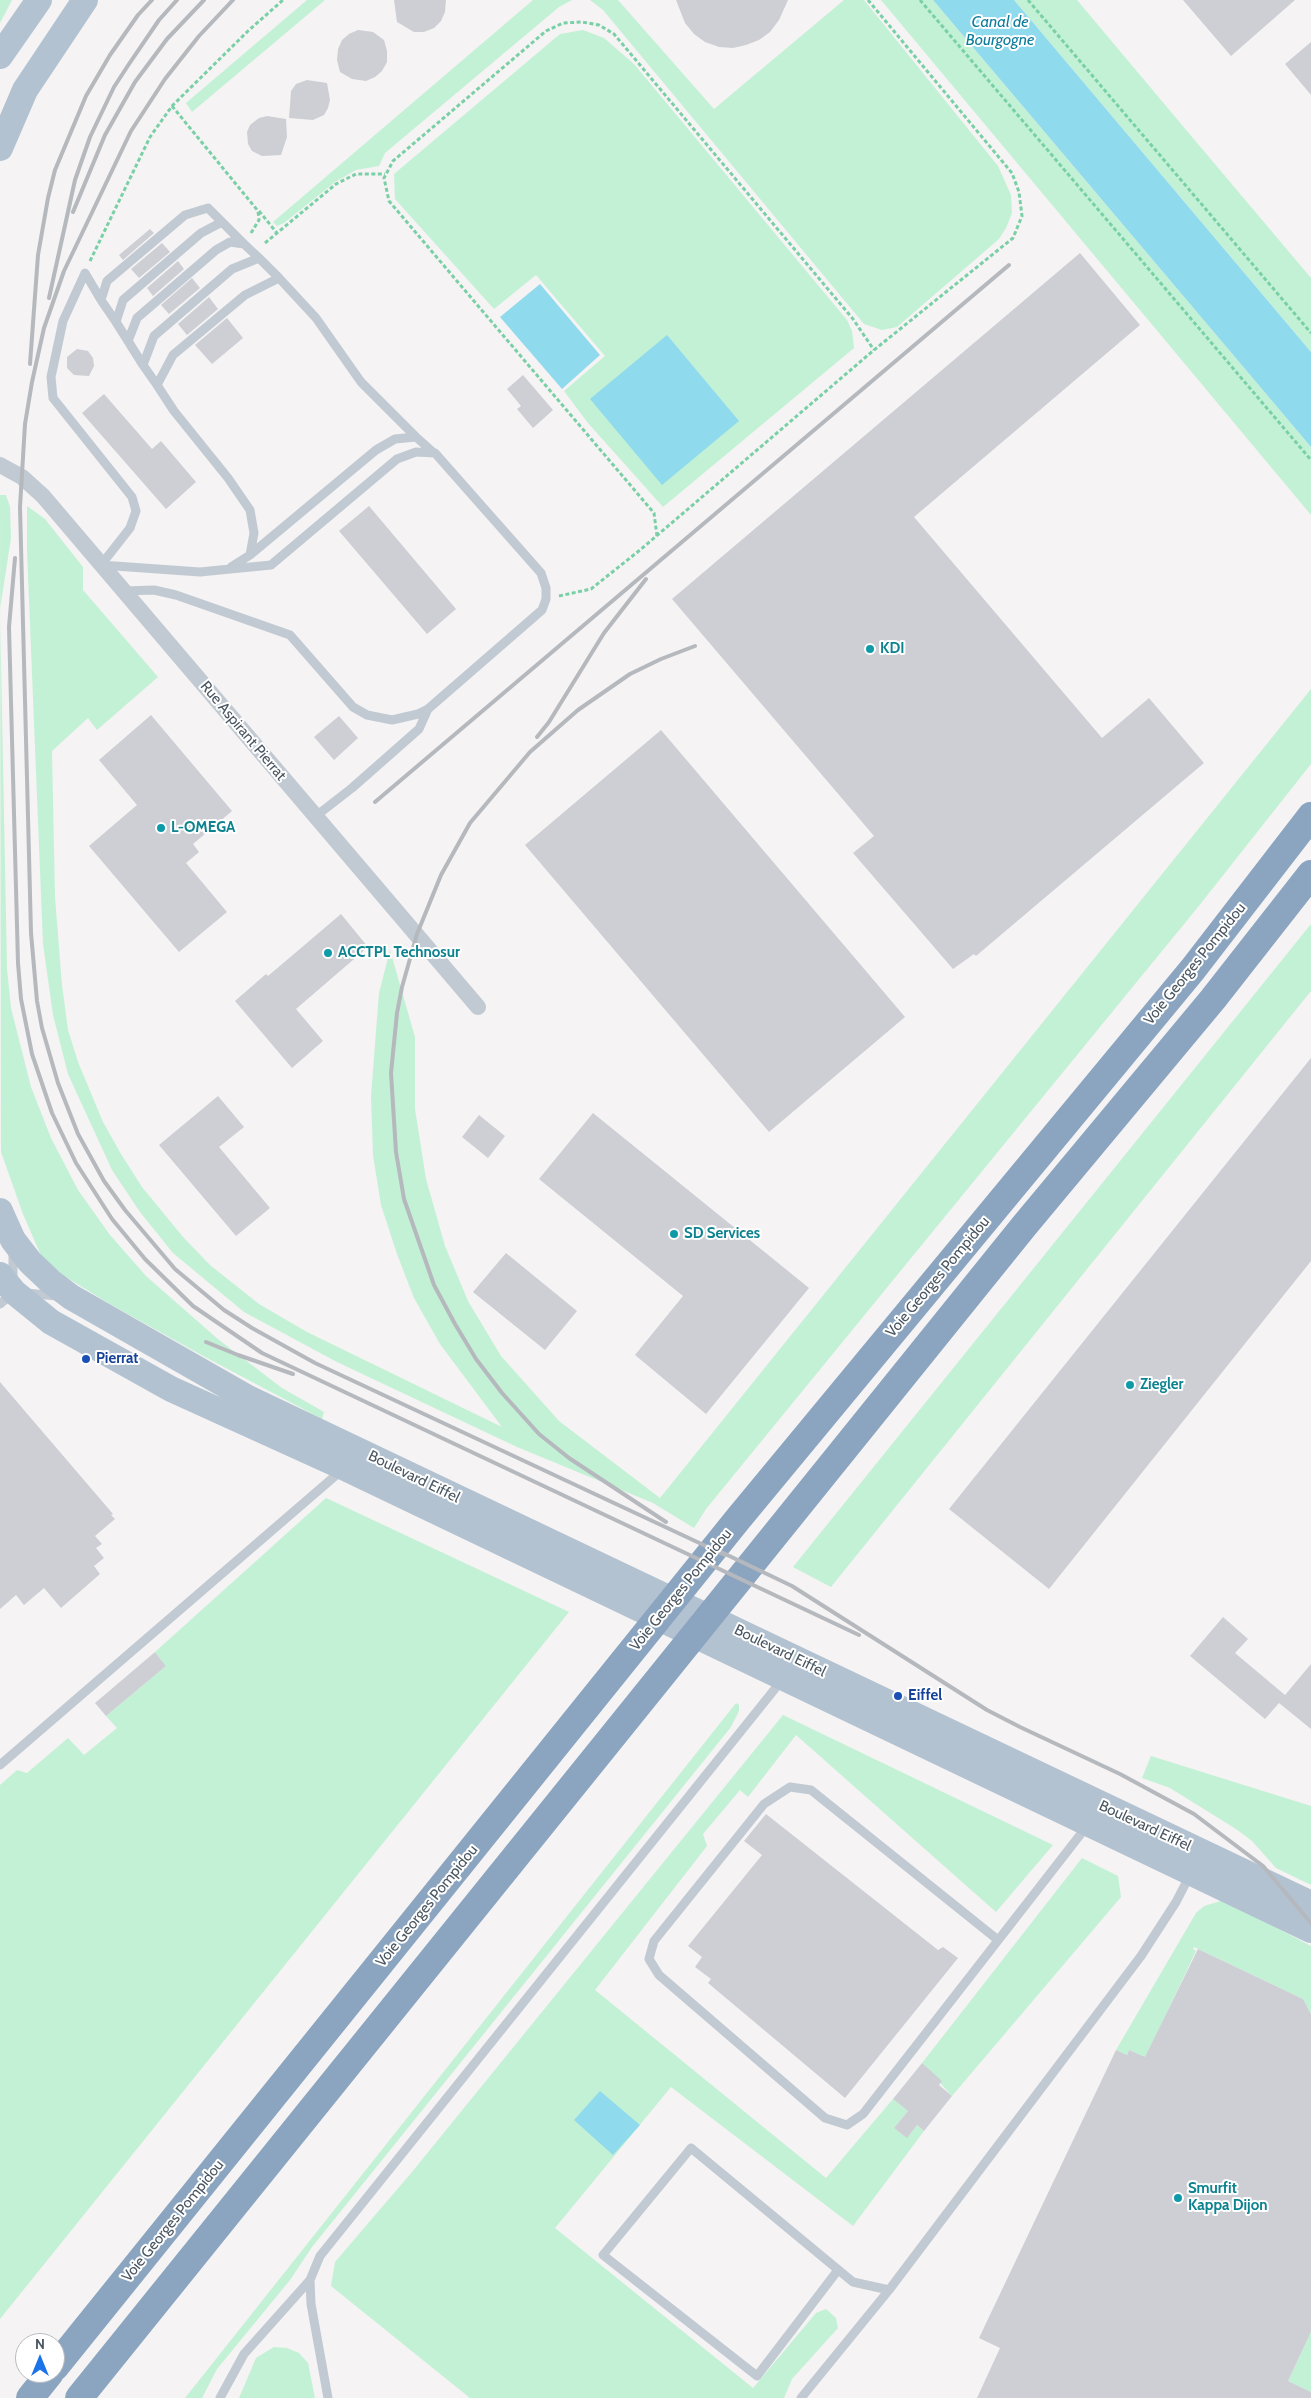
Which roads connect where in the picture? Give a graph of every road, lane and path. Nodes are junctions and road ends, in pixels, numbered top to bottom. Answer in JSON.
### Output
{"nodes":[{"id":1,"x":39,"y":0,"type":"edge"},
{"id":2,"x":85,"y":0,"type":"edge"},
{"id":3,"x":283,"y":0,"type":"edge"},
{"id":4,"x":868,"y":0,"type":"edge"},
{"id":5,"x":920,"y":0,"type":"edge"},
{"id":6,"x":1028,"y":0,"type":"edge"},
{"id":7,"x":0,"y":56,"type":"edge"},
{"id":8,"x":172,"y":106,"type":"junction"},
{"id":9,"x":0,"y":148,"type":"edge"},
{"id":10,"x":385,"y":174,"type":"junction"},
{"id":11,"x":258,"y":211,"type":"junction"},
{"id":12,"x":222,"y":222,"type":"junction"},
{"id":13,"x":277,"y":233,"type":"junction"},
{"id":14,"x":244,"y":244,"type":"junction"},
{"id":15,"x":259,"y":258,"type":"junction"},
{"id":16,"x":85,"y":274,"type":"junction"},
{"id":17,"x":279,"y":278,"type":"junction"},
{"id":18,"x":101,"y":300,"type":"junction"},
{"id":19,"x":116,"y":322,"type":"junction"},
{"id":20,"x":1311,"y":334,"type":"edge"},
{"id":21,"x":128,"y":341,"type":"junction"},
{"id":22,"x":874,"y":350,"type":"junction"},
{"id":23,"x":143,"y":365,"type":"junction"},
{"id":24,"x":157,"y":385,"type":"junction"},
{"id":25,"x":416,"y":437,"type":"junction"},
{"id":26,"x":435,"y":453,"type":"junction"},
{"id":27,"x":1311,"y":460,"type":"edge"},
{"id":28,"x":0,"y":465,"type":"edge"},
{"id":29,"x":657,"y":536,"type":"junction"},
{"id":30,"x":250,"y":555,"type":"junction"},
{"id":31,"x":101,"y":565,"type":"junction"},
{"id":32,"x":228,"y":569,"type":"junction"},
{"id":33,"x":124,"y":590,"type":"junction"},
{"id":34,"x":546,"y":599,"type":"junction"},
{"id":35,"x":428,"y":709,"type":"junction"},
{"id":36,"x":316,"y":816,"type":"junction"},
{"id":37,"x":1311,"y":816,"type":"edge"},
{"id":38,"x":1311,"y":874,"type":"edge"},
{"id":39,"x":478,"y":1007,"type":"dead end"},
{"id":40,"x":0,"y":1211,"type":"edge"},
{"id":41,"x":13,"y":1240,"type":"junction"},
{"id":42,"x":4,"y":1290,"type":"edge"},
{"id":43,"x":71,"y":1297,"type":"junction"},
{"id":44,"x":345,"y":1468,"type":"junction"},
{"id":45,"x":791,"y":1668,"type":"junction"},
{"id":46,"x":0,"y":1765,"type":"edge"},
{"id":47,"x":1094,"y":1813,"type":"junction"},
{"id":48,"x":1197,"y":1862,"type":"junction"},
{"id":49,"x":1311,"y":1904,"type":"edge"},
{"id":50,"x":1311,"y":1930,"type":"edge"},
{"id":51,"x":998,"y":1940,"type":"junction"},
{"id":52,"x":838,"y":2270,"type":"junction"},
{"id":53,"x":310,"y":2280,"type":"junction"},
{"id":54,"x":889,"y":2290,"type":"junction"},
{"id":55,"x":65,"y":2355,"type":"edge"},
{"id":56,"x":42,"y":2383,"type":"edge"},
{"id":57,"x":30,"y":2398,"type":"edge"},
{"id":58,"x":79,"y":2398,"type":"edge"},
{"id":59,"x":220,"y":2398,"type":"edge"},
{"id":60,"x":328,"y":2398,"type":"edge"},
{"id":61,"x":802,"y":2398,"type":"edge"}],
"edges":[{"from":1,"to":7,"type":"main road"},
{"from":2,"to":9,"type":"main road"},
{"from":3,"to":8,"type":"path"},
{"from":4,"to":22,"type":"path"},
{"from":5,"to":27,"type":"path"},
{"from":6,"to":20,"type":"path"},
{"from":8,"to":11,"type":"path"},
{"from":8,"to":16,"type":"path"},
{"from":10,"to":13,"type":"path"},
{"from":10,"to":22,"type":"path"},
{"from":10,"to":29,"type":"path"},
{"from":11,"to":13,"type":"path"},
{"from":11,"to":14,"type":"path"},
{"from":12,"to":14,"type":"lane"},
{"from":12,"to":18,"type":"lane"},
{"from":12,"to":19,"type":"lane"},
{"from":13,"to":14,"type":"path"},
{"from":14,"to":15,"type":"lane"},
{"from":14,"to":21,"type":"lane"},
{"from":15,"to":17,"type":"lane"},
{"from":15,"to":23,"type":"lane"},
{"from":16,"to":18,"type":"lane"},
{"from":16,"to":31,"type":"lane"},
{"from":17,"to":24,"type":"lane"},
{"from":17,"to":25,"type":"lane"},
{"from":18,"to":19,"type":"lane"},
{"from":19,"to":21,"type":"lane"},
{"from":21,"to":23,"type":"lane"},
{"from":22,"to":29,"type":"path"},
{"from":23,"to":24,"type":"lane"},
{"from":24,"to":30,"type":"lane"},
{"from":25,"to":26,"type":"lane"},
{"from":25,"to":30,"type":"lane"},
{"from":26,"to":32,"type":"lane"},
{"from":26,"to":34,"type":"lane"},
{"from":28,"to":31,"type":"street","name":"Rue Aspirant Pierrat"},
{"from":29,"to":34,"type":"path"},
{"from":30,"to":32,"type":"lane"},
{"from":31,"to":32,"type":"lane"},
{"from":31,"to":33,"type":"street","name":"Rue Aspirant Pierrat"},
{"from":33,"to":35,"type":"lane"},
{"from":33,"to":36,"type":"street","name":"Rue Aspirant Pierrat"},
{"from":34,"to":35,"type":"lane"},
{"from":35,"to":36,"type":"lane"},
{"from":36,"to":39,"type":"street","name":"Rue Aspirant Pierrat"},
{"from":37,"to":55,"type":"highway","name":"Voie Georges Pompidou"},
{"from":38,"to":58,"type":"highway"},
{"from":40,"to":41,"type":"main road","name":"Boulevard Eiffel"},
{"from":41,"to":42,"type":"lane"},
{"from":41,"to":43,"type":"main road","name":"Boulevard Eiffel"},
{"from":42,"to":43,"type":"lane"},
{"from":42,"to":44,"type":"main road"},
{"from":43,"to":45,"type":"main road","name":"Boulevard Eiffel"},
{"from":44,"to":45,"type":"main road"},
{"from":44,"to":46,"type":"lane"},
{"from":45,"to":47,"type":"main road","name":"Boulevard Eiffel"},
{"from":45,"to":53,"type":"lane"},
{"from":47,"to":48,"type":"main road","name":"Boulevard Eiffel"},
{"from":47,"to":51,"type":"lane"},
{"from":48,"to":49,"type":"main road","name":"Boulevard Eiffel"},
{"from":48,"to":50,"type":"main road","name":"Boulevard Eiffel"},
{"from":48,"to":54,"type":"lane"},
{"from":51,"to":51,"type":"lane"},
{"from":52,"to":52,"type":"lane"},
{"from":52,"to":54,"type":"lane"},
{"from":53,"to":59,"type":"lane"},
{"from":53,"to":60,"type":"lane"},
{"from":54,"to":61,"type":"lane"},
{"from":56,"to":57,"type":"highway"}]}
